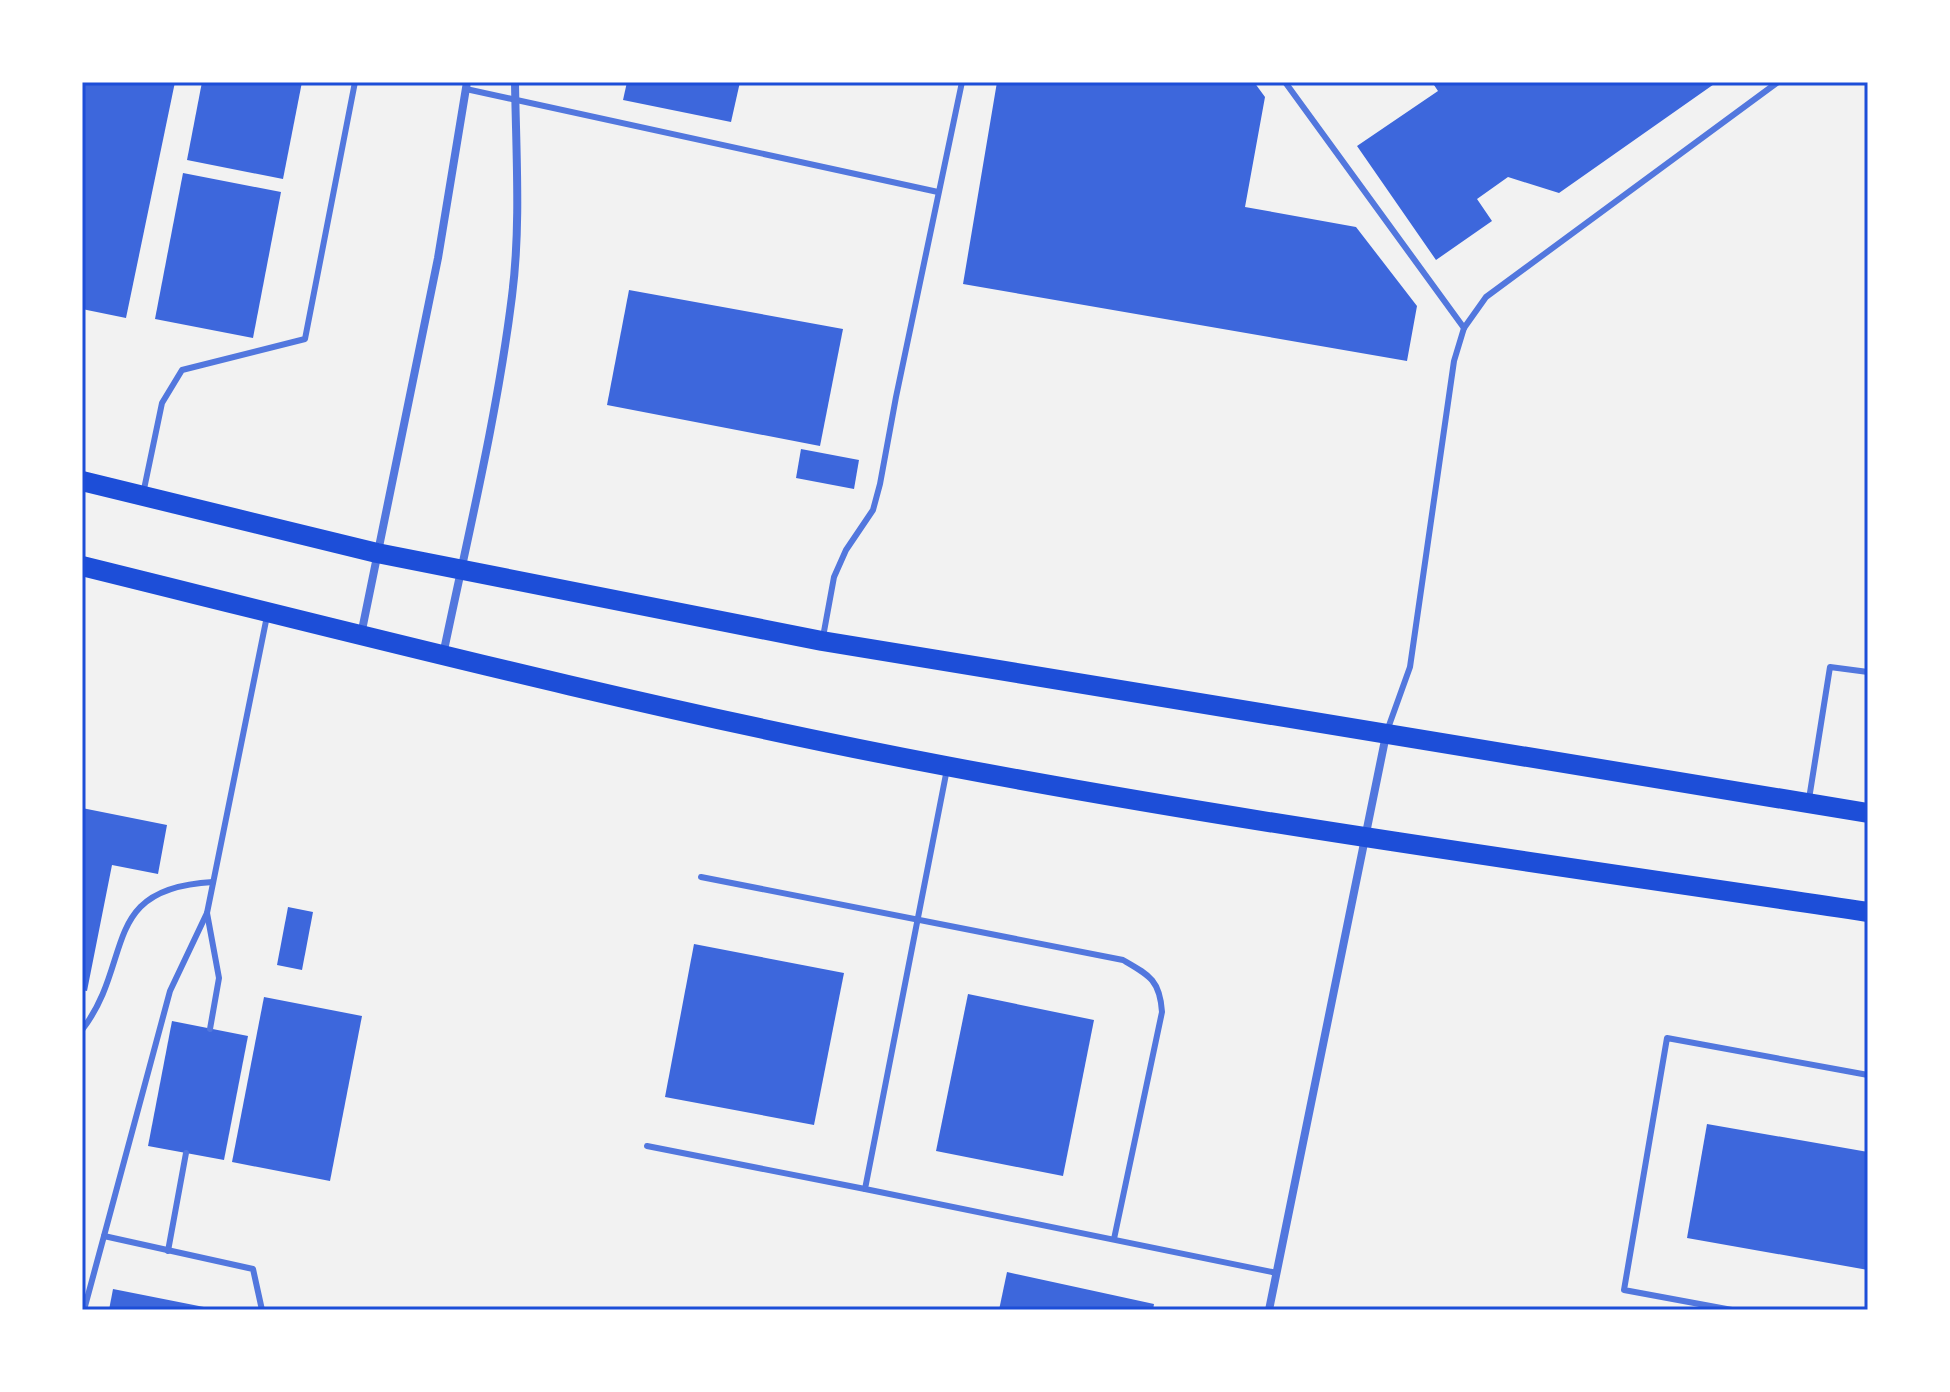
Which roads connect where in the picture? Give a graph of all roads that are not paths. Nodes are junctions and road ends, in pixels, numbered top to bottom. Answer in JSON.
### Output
{"nodes":[{"id":1,"x":355,"y":82,"type":"edge"},
{"id":2,"x":515,"y":82,"type":"edge"},
{"id":3,"x":962,"y":82,"type":"edge"},
{"id":4,"x":1285,"y":82,"type":"edge"},
{"id":5,"x":1778,"y":82,"type":"edge"},
{"id":6,"x":466,"y":85,"type":"edge"},
{"id":7,"x":515,"y":101,"type":"junction"},
{"id":8,"x":938,"y":192,"type":"junction"},
{"id":9,"x":1464,"y":328,"type":"junction"},
{"id":10,"x":82,"y":481,"type":"edge"},
{"id":11,"x":142,"y":496,"type":"junction"},
{"id":12,"x":377,"y":553,"type":"junction"},
{"id":13,"x":82,"y":566,"type":"edge"},
{"id":14,"x":460,"y":571,"type":"junction"},
{"id":15,"x":268,"y":612,"type":"junction"},
{"id":16,"x":361,"y":635,"type":"junction"},
{"id":17,"x":822,"y":641,"type":"junction"},
{"id":18,"x":443,"y":656,"type":"junction"},
{"id":19,"x":1868,"y":672,"type":"edge"},
{"id":20,"x":1386,"y":735,"type":"junction"},
{"id":21,"x":948,"y":766,"type":"junction"},
{"id":22,"x":1808,"y":804,"type":"junction"},
{"id":23,"x":1868,"y":813,"type":"edge"},
{"id":24,"x":1365,"y":836,"type":"junction"},
{"id":25,"x":701,"y":877,"type":"dead end"},
{"id":26,"x":213,"y":882,"type":"junction"},
{"id":27,"x":1868,"y":912,"type":"edge"},
{"id":28,"x":207,"y":913,"type":"junction"},
{"id":29,"x":919,"y":920,"type":"junction"},
{"id":30,"x":210,"y":1029,"type":"dead end"},
{"id":31,"x":82,"y":1030,"type":"edge"},
{"id":32,"x":1868,"y":1075,"type":"edge"},
{"id":33,"x":647,"y":1146,"type":"dead end"},
{"id":34,"x":186,"y":1153,"type":"dead end"},
{"id":35,"x":865,"y":1189,"type":"junction"},
{"id":36,"x":104,"y":1236,"type":"junction"},
{"id":37,"x":1114,"y":1239,"type":"junction"},
{"id":38,"x":168,"y":1251,"type":"junction"},
{"id":39,"x":1277,"y":1273,"type":"junction"},
{"id":40,"x":84,"y":1310,"type":"edge"},
{"id":41,"x":262,"y":1310,"type":"edge"},
{"id":42,"x":1269,"y":1310,"type":"edge"},
{"id":43,"x":1732,"y":1310,"type":"edge"}],
"edges":[{"from":1,"to":11,"type":"lane"},
{"from":2,"to":7,"type":"street"},
{"from":3,"to":8,"type":"lane"},
{"from":4,"to":9,"type":"lane"},
{"from":5,"to":9,"type":"lane"},
{"from":6,"to":7,"type":"lane"},
{"from":6,"to":12,"type":"street"},
{"from":7,"to":8,"type":"lane"},
{"from":7,"to":14,"type":"street"},
{"from":8,"to":17,"type":"lane"},
{"from":9,"to":20,"type":"lane"},
{"from":10,"to":11,"type":"main road"},
{"from":11,"to":12,"type":"main road"},
{"from":12,"to":14,"type":"main road"},
{"from":12,"to":16,"type":"street"},
{"from":13,"to":15,"type":"main road"},
{"from":14,"to":17,"type":"main road"},
{"from":14,"to":18,"type":"street"},
{"from":15,"to":16,"type":"main road"},
{"from":15,"to":26,"type":"lane"},
{"from":16,"to":18,"type":"main road"},
{"from":17,"to":20,"type":"main road"},
{"from":18,"to":21,"type":"main road"},
{"from":19,"to":22,"type":"lane"},
{"from":20,"to":22,"type":"main road"},
{"from":20,"to":24,"type":"street"},
{"from":21,"to":24,"type":"main road"},
{"from":21,"to":29,"type":"lane"},
{"from":22,"to":23,"type":"main road"},
{"from":24,"to":27,"type":"main road"},
{"from":24,"to":39,"type":"street"},
{"from":25,"to":29,"type":"lane"},
{"from":26,"to":28,"type":"lane"},
{"from":26,"to":31,"type":"lane"},
{"from":28,"to":30,"type":"lane"},
{"from":28,"to":36,"type":"lane"},
{"from":29,"to":35,"type":"lane"},
{"from":29,"to":37,"type":"lane"},
{"from":32,"to":43,"type":"lane"},
{"from":33,"to":35,"type":"lane"},
{"from":34,"to":38,"type":"lane"},
{"from":35,"to":37,"type":"lane"},
{"from":36,"to":38,"type":"lane"},
{"from":36,"to":40,"type":"lane"},
{"from":37,"to":39,"type":"lane"},
{"from":38,"to":41,"type":"lane"},
{"from":39,"to":42,"type":"street"}]}
